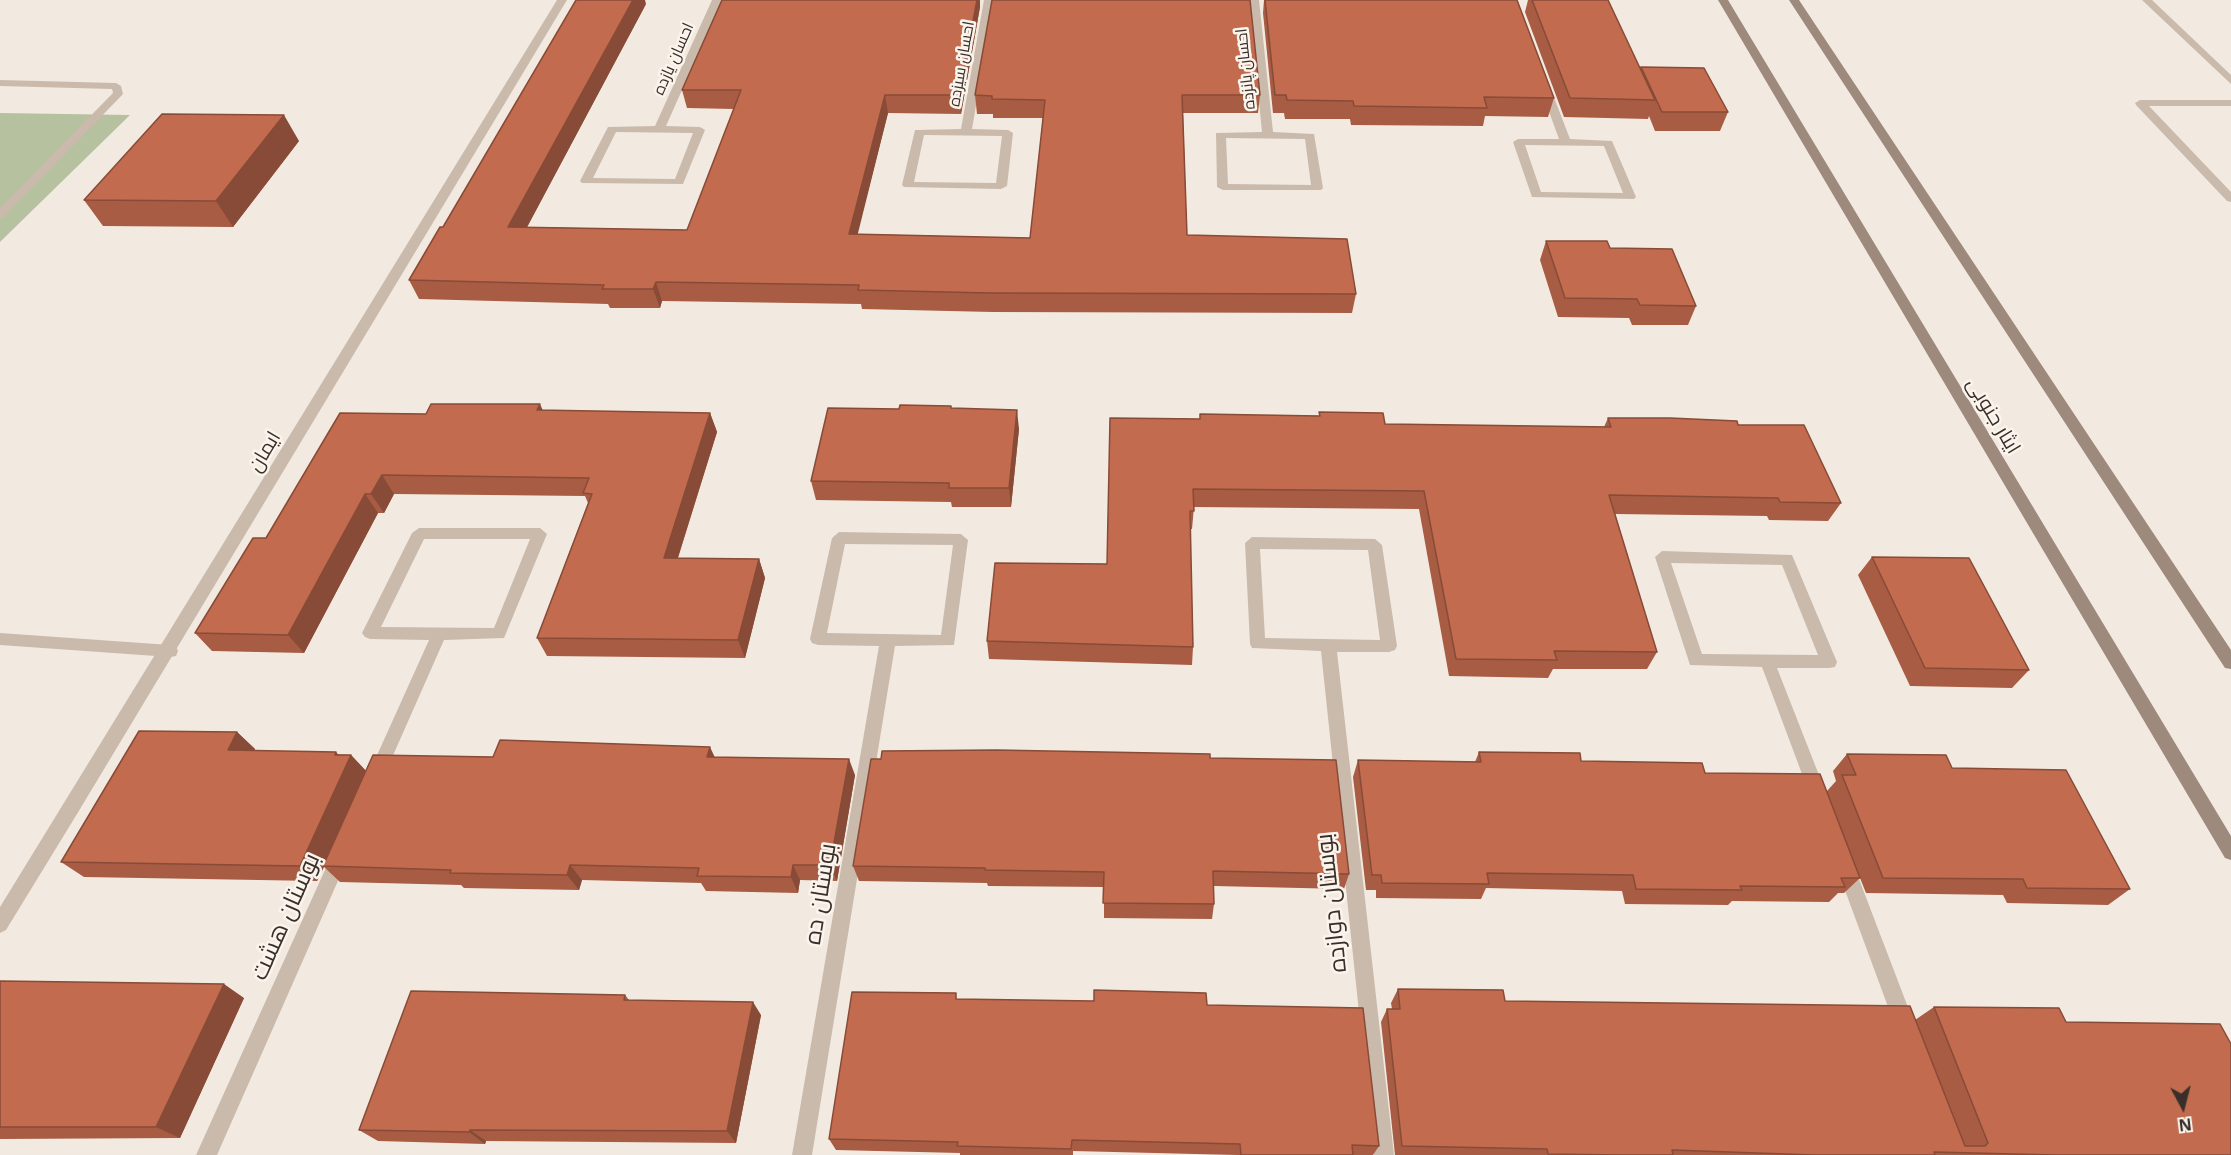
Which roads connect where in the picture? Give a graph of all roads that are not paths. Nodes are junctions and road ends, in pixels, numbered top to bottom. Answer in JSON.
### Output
{"nodes":[{"id":1,"x":562,"y":0,"type":"edge"},
{"id":2,"x":717,"y":0,"type":"edge"},
{"id":3,"x":989,"y":0,"type":"edge"},
{"id":4,"x":1254,"y":0,"type":"edge"},
{"id":5,"x":1723,"y":0,"type":"edge"},
{"id":6,"x":1794,"y":0,"type":"edge"},
{"id":7,"x":2147,"y":0,"type":"edge"},
{"id":8,"x":1542,"y":77,"type":"edge"},
{"id":9,"x":2231,"y":81,"type":"edge"},
{"id":10,"x":0,"y":83,"type":"edge"},
{"id":11,"x":2231,"y":103,"type":"edge"},
{"id":12,"x":658,"y":130,"type":"junction"},
{"id":13,"x":966,"y":133,"type":"junction"},
{"id":14,"x":1268,"y":135,"type":"junction"},
{"id":15,"x":1566,"y":143,"type":"junction"},
{"id":16,"x":2231,"y":199,"type":"edge"},
{"id":17,"x":0,"y":215,"type":"edge"},
{"id":18,"x":439,"y":634,"type":"junction"},
{"id":19,"x":0,"y":639,"type":"edge"},
{"id":20,"x":888,"y":640,"type":"junction"},
{"id":21,"x":1328,"y":645,"type":"junction"},
{"id":22,"x":170,"y":651,"type":"junction"},
{"id":23,"x":1767,"y":661,"type":"junction"},
{"id":24,"x":2231,"y":663,"type":"edge"},
{"id":25,"x":371,"y":786,"type":"edge"},
{"id":26,"x":1822,"y":807,"type":"edge"},
{"id":27,"x":347,"y":840,"type":"edge"},
{"id":28,"x":1839,"y":852,"type":"edge"},
{"id":29,"x":2231,"y":852,"type":"edge"},
{"id":30,"x":0,"y":924,"type":"edge"},
{"id":31,"x":1911,"y":1043,"type":"edge"},
{"id":32,"x":206,"y":1155,"type":"edge"},
{"id":33,"x":801,"y":1155,"type":"edge"},
{"id":34,"x":1384,"y":1155,"type":"edge"}],
"edges":[{"from":1,"to":22,"type":"street","name":"ایمان"},
{"from":2,"to":12,"type":"street","name":"احسان یازده"},
{"from":3,"to":13,"type":"street","name":"احسان سیزده"},
{"from":4,"to":14,"type":"street","name":"احسان پانزده"},
{"from":5,"to":29,"type":"main road","name":"ایثار جنوبی"},
{"from":6,"to":24,"type":"main road"},
{"from":7,"to":9,"type":"street"},
{"from":8,"to":15,"type":"street"},
{"from":10,"to":17,"type":"street"},
{"from":11,"to":16,"type":"street"},
{"from":12,"to":12,"type":"street"},
{"from":13,"to":13,"type":"street"},
{"from":14,"to":14,"type":"street"},
{"from":15,"to":15,"type":"street"},
{"from":18,"to":18,"type":"street"},
{"from":18,"to":25,"type":"street"},
{"from":19,"to":22,"type":"street"},
{"from":20,"to":20,"type":"street"},
{"from":20,"to":33,"type":"street","name":"بوستان ده"},
{"from":21,"to":21,"type":"street"},
{"from":21,"to":34,"type":"street","name":"بوستان دوازده"},
{"from":22,"to":30,"type":"street","name":"ایمان"},
{"from":23,"to":23,"type":"street"},
{"from":23,"to":26,"type":"street"},
{"from":27,"to":32,"type":"street","name":"بوستان هشت"},
{"from":28,"to":31,"type":"street"}]}
